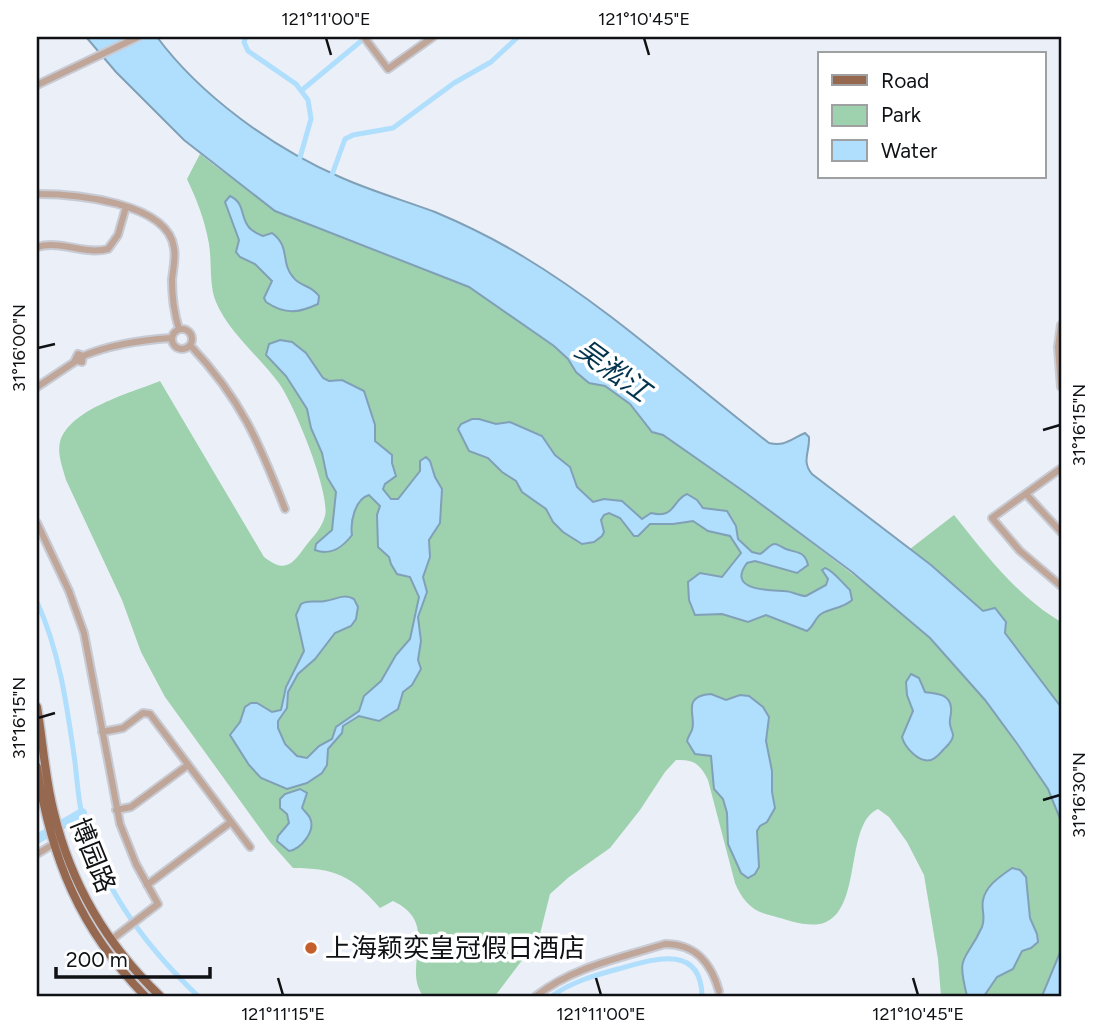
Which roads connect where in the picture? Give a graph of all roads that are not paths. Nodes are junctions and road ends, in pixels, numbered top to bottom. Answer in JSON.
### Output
{"nodes":[{"id":1,"x":138,"y":37,"type":"edge"},
{"id":2,"x":433,"y":37,"type":"edge"},
{"id":3,"x":366,"y":40,"type":"edge"},
{"id":4,"x":37,"y":85,"type":"edge"},
{"id":5,"x":37,"y":194,"type":"edge"},
{"id":6,"x":127,"y":207,"type":"junction"},
{"id":7,"x":37,"y":247,"type":"edge"},
{"id":8,"x":1061,"y":325,"type":"edge"},
{"id":9,"x":179,"y":329,"type":"junction"},
{"id":10,"x":171,"y":338,"type":"junction"},
{"id":11,"x":190,"y":345,"type":"junction"},
{"id":12,"x":37,"y":387,"type":"edge"},
{"id":13,"x":1061,"y":387,"type":"edge"},
{"id":14,"x":1061,"y":471,"type":"edge"},
{"id":15,"x":1026,"y":494,"type":"junction"},
{"id":16,"x":285,"y":509,"type":"dead end"},
{"id":17,"x":37,"y":523,"type":"edge"},
{"id":18,"x":1061,"y":532,"type":"edge"},
{"id":19,"x":1061,"y":586,"type":"edge"},
{"id":20,"x":37,"y":708,"type":"edge"},
{"id":21,"x":103,"y":732,"type":"junction"},
{"id":22,"x":188,"y":765,"type":"junction"},
{"id":23,"x":37,"y":768,"type":"edge"},
{"id":24,"x":116,"y":810,"type":"junction"},
{"id":25,"x":49,"y":812,"type":"junction"},
{"id":26,"x":231,"y":822,"type":"junction"},
{"id":27,"x":57,"y":842,"type":"junction"},
{"id":28,"x":250,"y":847,"type":"dead end"},
{"id":29,"x":37,"y":854,"type":"edge"},
{"id":30,"x":147,"y":885,"type":"junction"},
{"id":31,"x":111,"y":940,"type":"junction"},
{"id":32,"x":719,"y":991,"type":"dead end"},
{"id":33,"x":145,"y":996,"type":"edge"},
{"id":34,"x":160,"y":996,"type":"edge"},
{"id":35,"x":536,"y":996,"type":"edge"}],
"edges":[{"from":1,"to":4,"type":"street"},
{"from":2,"to":3,"type":"street"},
{"from":5,"to":6,"type":"street"},
{"from":6,"to":7,"type":"street"},
{"from":6,"to":9,"type":"street"},
{"from":8,"to":13,"type":"street"},
{"from":9,"to":10,"type":"street"},
{"from":9,"to":11,"type":"street"},
{"from":10,"to":11,"type":"street"},
{"from":10,"to":12,"type":"street"},
{"from":11,"to":16,"type":"street"},
{"from":14,"to":15,"type":"street"},
{"from":15,"to":18,"type":"street"},
{"from":15,"to":19,"type":"street"},
{"from":17,"to":21,"type":"street"},
{"from":20,"to":25,"type":"main road","name":"博园路"},
{"from":21,"to":22,"type":"street"},
{"from":21,"to":24,"type":"street"},
{"from":22,"to":24,"type":"street"},
{"from":22,"to":26,"type":"street"},
{"from":23,"to":25,"type":"main road","name":"博园路"},
{"from":24,"to":30,"type":"street"},
{"from":25,"to":27,"type":"main road","name":"博园路"},
{"from":26,"to":28,"type":"street"},
{"from":26,"to":30,"type":"street"},
{"from":27,"to":29,"type":"street"},
{"from":27,"to":31,"type":"main road","name":"博园路"},
{"from":27,"to":33,"type":"main road","name":"博园路"},
{"from":30,"to":31,"type":"street"},
{"from":31,"to":34,"type":"main road","name":"博园路"},
{"from":32,"to":35,"type":"street"}]}
